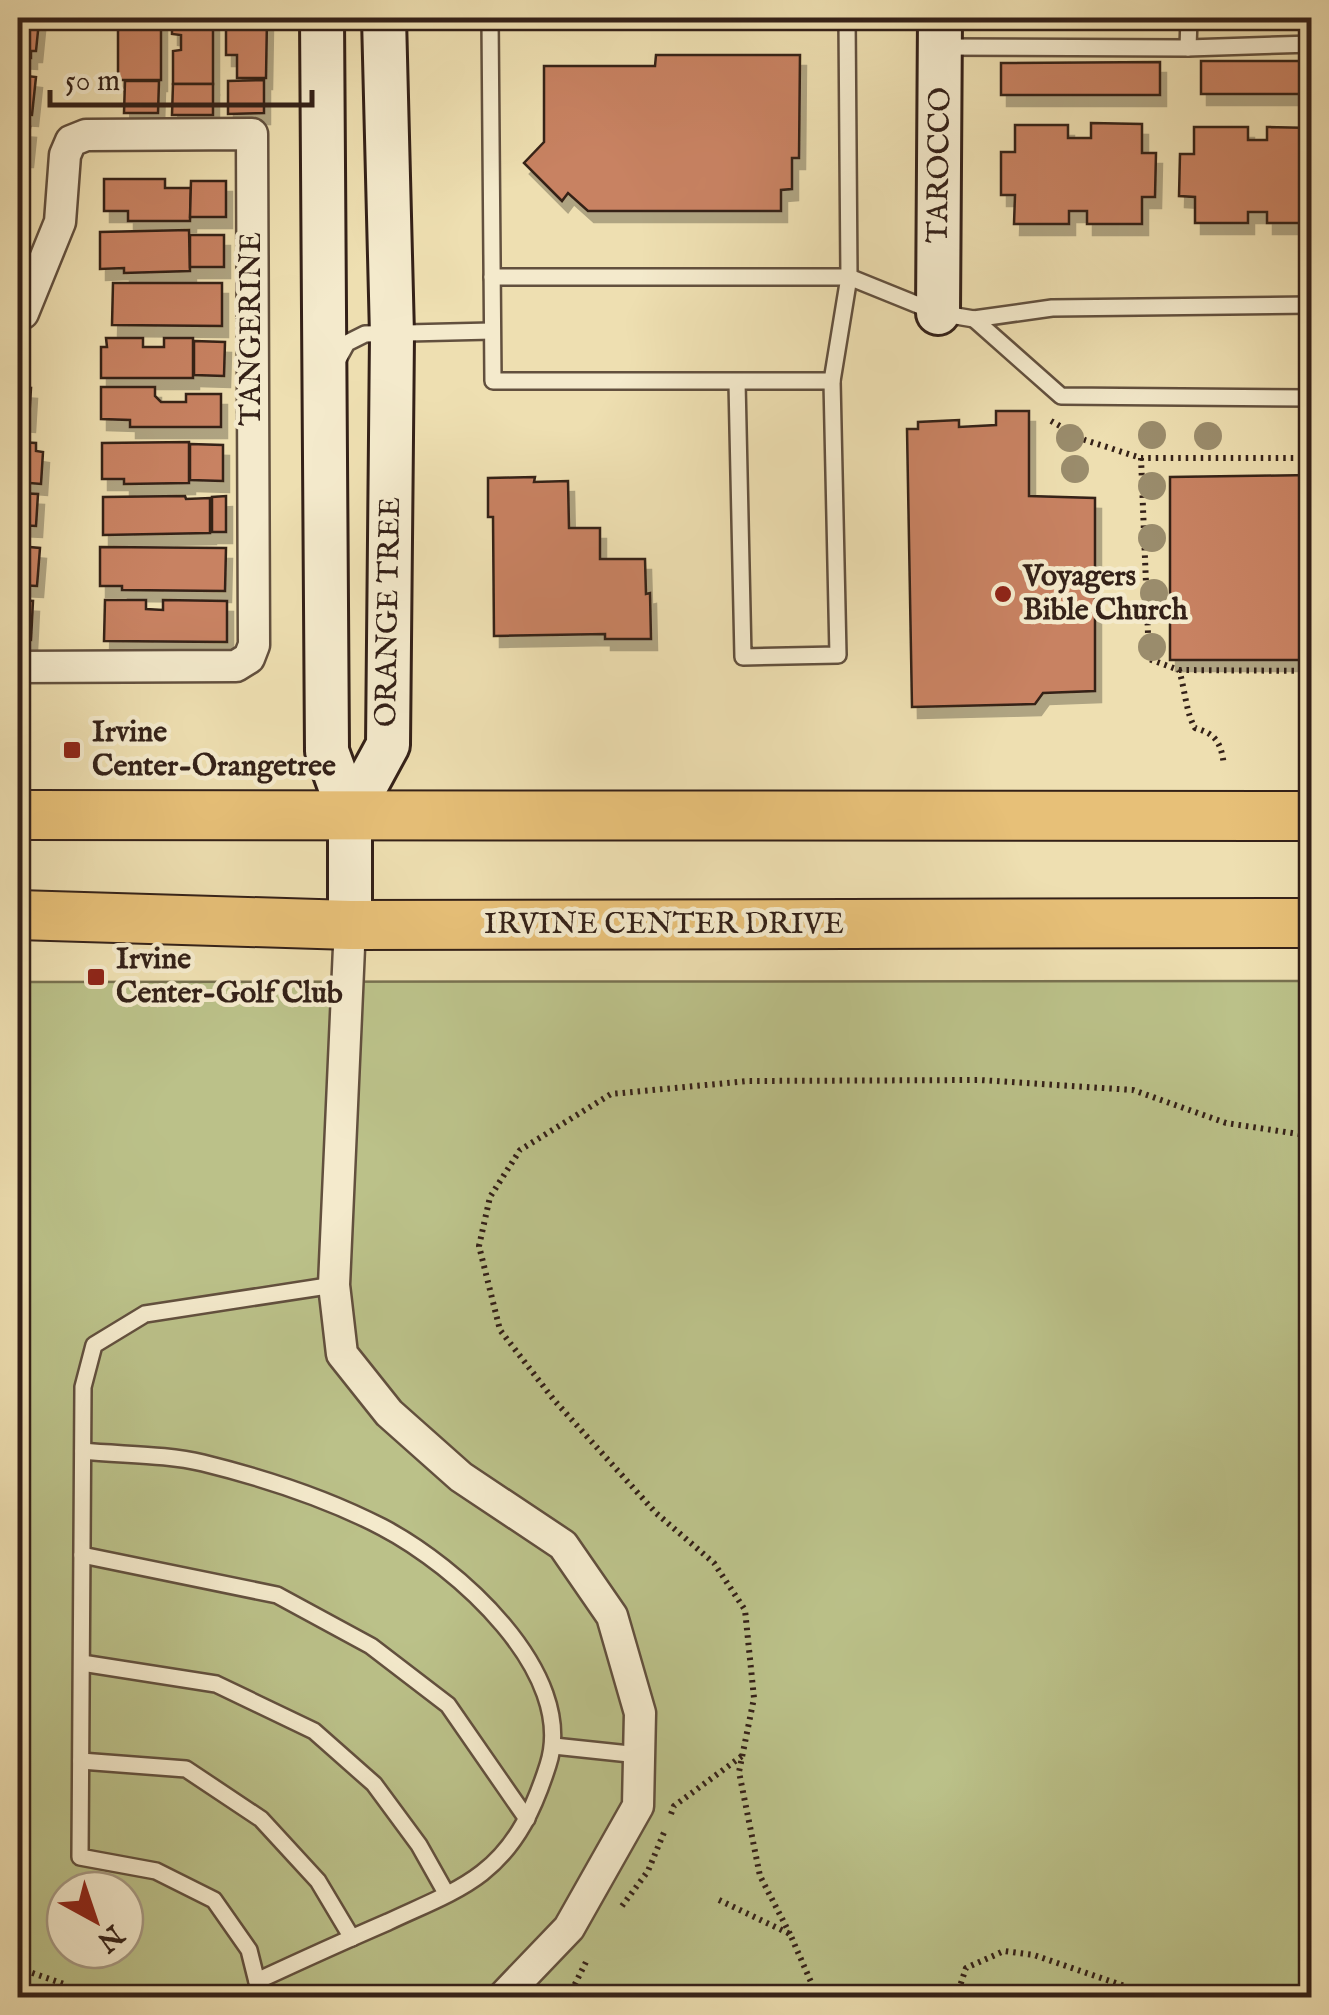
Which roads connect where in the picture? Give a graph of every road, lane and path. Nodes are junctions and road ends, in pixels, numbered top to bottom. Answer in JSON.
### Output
{"nodes":[{"id":1,"x":322,"y":18,"type":"edge"},
{"id":2,"x":384,"y":18,"type":"edge"},
{"id":3,"x":490,"y":18,"type":"edge"},
{"id":4,"x":847,"y":18,"type":"edge"},
{"id":5,"x":1189,"y":18,"type":"edge"},
{"id":6,"x":941,"y":32,"type":"edge"},
{"id":7,"x":1312,"y":44,"type":"edge"},
{"id":8,"x":1188,"y":48,"type":"junction"},
{"id":9,"x":492,"y":277,"type":"junction"},
{"id":10,"x":849,"y":277,"type":"junction"},
{"id":11,"x":1312,"y":304,"type":"edge"},
{"id":12,"x":18,"y":312,"type":"edge"},
{"id":13,"x":956,"y":316,"type":"junction"},
{"id":14,"x":492,"y":331,"type":"junction"},
{"id":15,"x":392,"y":335,"type":"junction"},
{"id":16,"x":737,"y":382,"type":"junction"},
{"id":17,"x":832,"y":382,"type":"junction"},
{"id":18,"x":325,"y":384,"type":"junction"},
{"id":19,"x":1312,"y":398,"type":"edge"},
{"id":20,"x":1312,"y":458,"type":"edge"},
{"id":21,"x":18,"y":667,"type":"edge"},
{"id":22,"x":1179,"y":670,"type":"junction"},
{"id":23,"x":1312,"y":671,"type":"edge"},
{"id":24,"x":1224,"y":765,"type":"dead end"},
{"id":25,"x":18,"y":815,"type":"edge"},
{"id":26,"x":350,"y":815,"type":"junction"},
{"id":27,"x":1312,"y":816,"type":"edge"},
{"id":28,"x":18,"y":915,"type":"edge"},
{"id":29,"x":1312,"y":923,"type":"edge"},
{"id":30,"x":350,"y":925,"type":"junction"},
{"id":31,"x":1312,"y":1136,"type":"edge"},
{"id":32,"x":334,"y":1285,"type":"junction"},
{"id":33,"x":83,"y":1451,"type":"junction"},
{"id":34,"x":82,"y":1555,"type":"junction"},
{"id":35,"x":82,"y":1663,"type":"junction"},
{"id":36,"x":554,"y":1746,"type":"junction"},
{"id":37,"x":639,"y":1754,"type":"junction"},
{"id":38,"x":743,"y":1755,"type":"junction"},
{"id":39,"x":81,"y":1761,"type":"junction"},
{"id":40,"x":527,"y":1819,"type":"junction"},
{"id":41,"x":446,"y":1893,"type":"junction"},
{"id":42,"x":719,"y":1900,"type":"dead end"},
{"id":43,"x":618,"y":1911,"type":"dead end"},
{"id":44,"x":790,"y":1934,"type":"junction"},
{"id":45,"x":352,"y":1938,"type":"junction"},
{"id":46,"x":591,"y":1952,"type":"dead end"},
{"id":47,"x":18,"y":1968,"type":"edge"},
{"id":48,"x":259,"y":1989,"type":"edge"},
{"id":49,"x":72,"y":1998,"type":"edge"},
{"id":50,"x":502,"y":1998,"type":"edge"},
{"id":51,"x":568,"y":1998,"type":"edge"},
{"id":52,"x":818,"y":1998,"type":"edge"},
{"id":53,"x":956,"y":1998,"type":"edge"},
{"id":54,"x":1182,"y":1998,"type":"edge"}],
"edges":[{"from":1,"to":18,"type":"street","name":"ORANGE TREE"},
{"from":2,"to":15,"type":"street","name":"ORANGE TREE"},
{"from":3,"to":9,"type":"lane"},
{"from":4,"to":10,"type":"lane"},
{"from":5,"to":8,"type":"lane"},
{"from":6,"to":8,"type":"lane"},
{"from":6,"to":13,"type":"street","name":"TAROCCO"},
{"from":7,"to":8,"type":"lane"},
{"from":9,"to":10,"type":"lane"},
{"from":9,"to":14,"type":"lane"},
{"from":10,"to":13,"type":"lane"},
{"from":10,"to":17,"type":"lane"},
{"from":11,"to":13,"type":"lane"},
{"from":12,"to":21,"type":"street","name":"TANGERINE"},
{"from":13,"to":19,"type":"lane"},
{"from":14,"to":15,"type":"lane"},
{"from":14,"to":16,"type":"lane"},
{"from":15,"to":18,"type":"lane"},
{"from":15,"to":26,"type":"street","name":"ORANGE TREE"},
{"from":16,"to":17,"type":"lane"},
{"from":16,"to":17,"type":"lane"},
{"from":18,"to":26,"type":"street","name":"ORANGE TREE"},
{"from":20,"to":22,"type":"path"},
{"from":22,"to":23,"type":"path"},
{"from":22,"to":24,"type":"path"},
{"from":25,"to":26,"type":"main road"},
{"from":26,"to":27,"type":"main road"},
{"from":26,"to":30,"type":"street"},
{"from":28,"to":30,"type":"main road","name":"IRVINE CENTER DRIVE"},
{"from":29,"to":30,"type":"main road","name":"IRVINE CENTER DRIVE"},
{"from":30,"to":32,"type":"street"},
{"from":31,"to":38,"type":"path"},
{"from":32,"to":33,"type":"lane"},
{"from":32,"to":37,"type":"street"},
{"from":33,"to":34,"type":"lane"},
{"from":33,"to":36,"type":"lane"},
{"from":34,"to":35,"type":"lane"},
{"from":34,"to":40,"type":"lane"},
{"from":35,"to":39,"type":"lane"},
{"from":35,"to":41,"type":"lane"},
{"from":36,"to":37,"type":"lane"},
{"from":36,"to":40,"type":"lane"},
{"from":37,"to":50,"type":"street"},
{"from":38,"to":43,"type":"path"},
{"from":38,"to":44,"type":"path"},
{"from":39,"to":45,"type":"lane"},
{"from":39,"to":48,"type":"lane"},
{"from":40,"to":41,"type":"lane"},
{"from":41,"to":45,"type":"lane"},
{"from":42,"to":44,"type":"path"},
{"from":44,"to":52,"type":"path"},
{"from":45,"to":48,"type":"lane"},
{"from":46,"to":51,"type":"path"},
{"from":47,"to":49,"type":"path"},
{"from":53,"to":54,"type":"path"}]}
